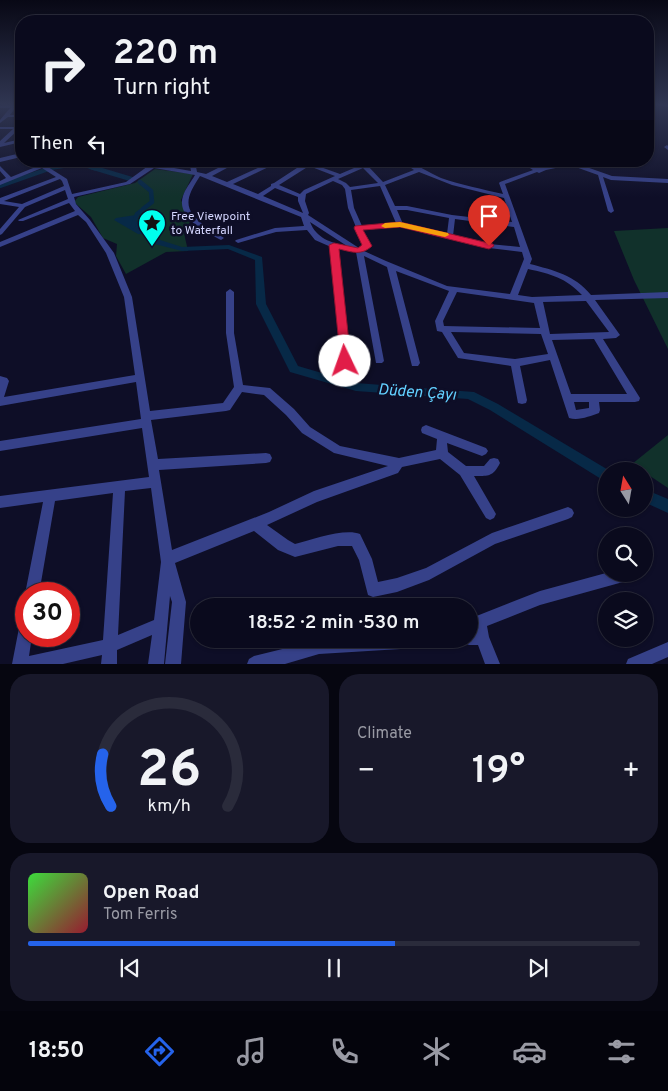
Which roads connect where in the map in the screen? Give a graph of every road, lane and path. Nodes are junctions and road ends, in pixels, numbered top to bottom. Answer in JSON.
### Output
{"nodes":[{"id":1,"x":11,"y":135,"type":"edge"},
{"id":2,"x":15,"y":142,"type":"edge"},
{"id":3,"x":0,"y":145,"type":"edge"},
{"id":4,"x":15,"y":156,"type":"edge"},
{"id":5,"x":0,"y":160,"type":"edge"},
{"id":6,"x":38,"y":167,"type":"edge"},
{"id":7,"x":39,"y":167,"type":"edge"},
{"id":8,"x":46,"y":167,"type":"edge"},
{"id":9,"x":152,"y":167,"type":"edge"},
{"id":10,"x":159,"y":167,"type":"edge"},
{"id":11,"x":194,"y":167,"type":"edge"},
{"id":12,"x":224,"y":167,"type":"edge"},
{"id":13,"x":265,"y":167,"type":"edge"},
{"id":14,"x":303,"y":167,"type":"edge"},
{"id":15,"x":311,"y":167,"type":"edge"},
{"id":16,"x":355,"y":167,"type":"edge"},
{"id":17,"x":366,"y":167,"type":"edge"},
{"id":18,"x":414,"y":167,"type":"edge"},
{"id":19,"x":532,"y":167,"type":"edge"},
{"id":20,"x":551,"y":167,"type":"edge"},
{"id":21,"x":579,"y":167,"type":"edge"},
{"id":22,"x":0,"y":168,"type":"edge"},
{"id":23,"x":419,"y":170,"type":"junction"},
{"id":24,"x":539,"y":171,"type":"junction"},
{"id":25,"x":196,"y":174,"type":"junction"},
{"id":26,"x":207,"y":176,"type":"junction"},
{"id":27,"x":600,"y":176,"type":"junction"},
{"id":28,"x":60,"y":177,"type":"junction"},
{"id":29,"x":337,"y":178,"type":"junction"},
{"id":30,"x":10,"y":179,"type":"junction"},
{"id":31,"x":668,"y":181,"type":"edge"},
{"id":32,"x":0,"y":182,"type":"edge"},
{"id":33,"x":228,"y":184,"type":"junction"},
{"id":34,"x":382,"y":184,"type":"junction"},
{"id":35,"x":273,"y":185,"type":"junction"},
{"id":36,"x":0,"y":188,"type":"edge"},
{"id":37,"x":348,"y":189,"type":"junction"},
{"id":38,"x":70,"y":194,"type":"junction"},
{"id":39,"x":301,"y":196,"type":"junction"},
{"id":40,"x":258,"y":197,"type":"junction"},
{"id":41,"x":507,"y":198,"type":"junction"},
{"id":42,"x":0,"y":201,"type":"edge"},
{"id":43,"x":21,"y":208,"type":"junction"},
{"id":44,"x":393,"y":208,"type":"junction"},
{"id":45,"x":611,"y":211,"type":"dead end"},
{"id":46,"x":79,"y":212,"type":"junction"},
{"id":47,"x":304,"y":216,"type":"junction"},
{"id":48,"x":452,"y":217,"type":"junction"},
{"id":49,"x":21,"y":220,"type":"junction"},
{"id":50,"x":400,"y":225,"type":"junction"},
{"id":51,"x":517,"y":225,"type":"junction"},
{"id":52,"x":307,"y":228,"type":"junction"},
{"id":53,"x":358,"y":228,"type":"junction"},
{"id":54,"x":0,"y":233,"type":"edge"},
{"id":55,"x":22,"y":236,"type":"junction"},
{"id":56,"x":450,"y":236,"type":"junction"},
{"id":57,"x":221,"y":238,"type":"dead end"},
{"id":58,"x":238,"y":241,"type":"dead end"},
{"id":59,"x":0,"y":245,"type":"edge"},
{"id":60,"x":334,"y":245,"type":"junction"},
{"id":61,"x":525,"y":250,"type":"junction"},
{"id":62,"x":359,"y":251,"type":"junction"},
{"id":63,"x":391,"y":266,"type":"junction"},
{"id":64,"x":526,"y":266,"type":"junction"},
{"id":65,"x":454,"y":289,"type":"junction"},
{"id":66,"x":230,"y":292,"type":"dead end"},
{"id":67,"x":668,"y":295,"type":"edge"},
{"id":68,"x":513,"y":297,"type":"junction"},
{"id":69,"x":587,"y":299,"type":"junction"},
{"id":70,"x":538,"y":300,"type":"junction"},
{"id":71,"x":445,"y":329,"type":"junction"},
{"id":72,"x":546,"y":334,"type":"junction"},
{"id":73,"x":596,"y":336,"type":"junction"},
{"id":74,"x":553,"y":356,"type":"junction"},
{"id":75,"x":345,"y":361,"type":"dead end"},
{"id":76,"x":379,"y":361,"type":"dead end"},
{"id":77,"x":415,"y":363,"type":"dead end"},
{"id":78,"x":515,"y":363,"type":"junction"},
{"id":79,"x":140,"y":378,"type":"junction"},
{"id":80,"x":0,"y":380,"type":"edge"},
{"id":81,"x":239,"y":388,"type":"junction"},
{"id":82,"x":0,"y":396,"type":"edge"},
{"id":83,"x":567,"y":398,"type":"junction"},
{"id":84,"x":593,"y":398,"type":"junction"},
{"id":85,"x":522,"y":400,"type":"dead end"},
{"id":86,"x":0,"y":402,"type":"edge"},
{"id":87,"x":145,"y":419,"type":"junction"},
{"id":88,"x":426,"y":430,"type":"dead end"},
{"id":89,"x":442,"y":436,"type":"junction"},
{"id":90,"x":0,"y":446,"type":"edge"},
{"id":91,"x":482,"y":451,"type":"dead end"},
{"id":92,"x":442,"y":454,"type":"junction"},
{"id":93,"x":266,"y":458,"type":"dead end"},
{"id":94,"x":399,"y":463,"type":"junction"},
{"id":95,"x":494,"y":463,"type":"dead end"},
{"id":96,"x":152,"y":465,"type":"junction"},
{"id":97,"x":464,"y":471,"type":"junction"},
{"id":98,"x":155,"y":482,"type":"junction"},
{"id":99,"x":119,"y":486,"type":"junction"},
{"id":100,"x":50,"y":495,"type":"junction"},
{"id":101,"x":0,"y":502,"type":"edge"},
{"id":102,"x":568,"y":513,"type":"dead end"},
{"id":103,"x":490,"y":514,"type":"dead end"},
{"id":104,"x":255,"y":524,"type":"junction"},
{"id":105,"x":167,"y":559,"type":"junction"},
{"id":106,"x":598,"y":581,"type":"edge"},
{"id":107,"x":34,"y":582,"type":"edge"},
{"id":108,"x":161,"y":624,"type":"junction"},
{"id":109,"x":478,"y":626,"type":"edge"},
{"id":110,"x":478,"y":642,"type":"edge"},
{"id":111,"x":110,"y":646,"type":"junction"},
{"id":112,"x":23,"y":647,"type":"edge"},
{"id":113,"x":315,"y":648,"type":"edge"},
{"id":114,"x":668,"y":650,"type":"edge"},
{"id":115,"x":20,"y":664,"type":"edge"},
{"id":116,"x":25,"y":664,"type":"edge"},
{"id":117,"x":109,"y":664,"type":"edge"},
{"id":118,"x":156,"y":664,"type":"edge"},
{"id":119,"x":172,"y":664,"type":"edge"},
{"id":120,"x":254,"y":664,"type":"edge"},
{"id":121,"x":493,"y":664,"type":"edge"},
{"id":122,"x":633,"y":664,"type":"edge"}],
"edges":[{"from":1,"to":3,"type":"street"},
{"from":2,"to":3,"type":"street"},
{"from":4,"to":5,"type":"street"},
{"from":6,"to":30,"type":"street"},
{"from":7,"to":36,"type":"street"},
{"from":8,"to":28,"type":"street"},
{"from":9,"to":38,"type":"street"},
{"from":10,"to":25,"type":"street"},
{"from":11,"to":25,"type":"street"},
{"from":12,"to":26,"type":"street"},
{"from":13,"to":33,"type":"street"},
{"from":14,"to":35,"type":"street"},
{"from":15,"to":29,"type":"street"},
{"from":16,"to":29,"type":"street"},
{"from":17,"to":34,"type":"street"},
{"from":18,"to":23,"type":"street"},
{"from":19,"to":24,"type":"street"},
{"from":20,"to":24,"type":"street"},
{"from":21,"to":27,"type":"street"},
{"from":22,"to":30,"type":"street"},
{"from":23,"to":34,"type":"street"},
{"from":23,"to":41,"type":"street"},
{"from":24,"to":41,"type":"street"},
{"from":25,"to":26,"type":"street"},
{"from":25,"to":57,"type":"street"},
{"from":26,"to":33,"type":"street"},
{"from":27,"to":31,"type":"street"},
{"from":27,"to":45,"type":"street"},
{"from":28,"to":38,"type":"street"},
{"from":28,"to":42,"type":"street"},
{"from":29,"to":37,"type":"street"},
{"from":29,"to":39,"type":"street"},
{"from":30,"to":32,"type":"street"},
{"from":33,"to":40,"type":"street"},
{"from":34,"to":37,"type":"street"},
{"from":34,"to":44,"type":"street"},
{"from":35,"to":39,"type":"street"},
{"from":35,"to":40,"type":"street"},
{"from":37,"to":53,"type":"street"},
{"from":38,"to":43,"type":"street"},
{"from":38,"to":46,"type":"street"},
{"from":38,"to":49,"type":"street"},
{"from":39,"to":47,"type":"street"},
{"from":40,"to":47,"type":"street"},
{"from":41,"to":51,"type":"street"},
{"from":42,"to":43,"type":"street"},
{"from":43,"to":49,"type":"street"},
{"from":43,"to":54,"type":"street"},
{"from":44,"to":48,"type":"street"},
{"from":44,"to":50,"type":"street"},
{"from":46,"to":55,"type":"street"},
{"from":46,"to":79,"type":"street"},
{"from":47,"to":52,"type":"street"},
{"from":47,"to":62,"type":"street"},
{"from":48,"to":51,"type":"street"},
{"from":48,"to":56,"type":"street"},
{"from":49,"to":55,"type":"street"},
{"from":50,"to":53,"type":"street"},
{"from":50,"to":56,"type":"street"},
{"from":51,"to":61,"type":"street"},
{"from":52,"to":58,"type":"street"},
{"from":52,"to":60,"type":"street"},
{"from":53,"to":62,"type":"street"},
{"from":55,"to":59,"type":"street"},
{"from":56,"to":61,"type":"street"},
{"from":60,"to":62,"type":"street"},
{"from":60,"to":75,"type":"street"},
{"from":61,"to":64,"type":"street"},
{"from":62,"to":63,"type":"street"},
{"from":62,"to":76,"type":"street"},
{"from":63,"to":65,"type":"street"},
{"from":63,"to":77,"type":"street"},
{"from":64,"to":68,"type":"street"},
{"from":64,"to":69,"type":"street"},
{"from":65,"to":68,"type":"street"},
{"from":65,"to":71,"type":"street"},
{"from":66,"to":81,"type":"street"},
{"from":67,"to":69,"type":"street"},
{"from":68,"to":70,"type":"street"},
{"from":69,"to":70,"type":"street"},
{"from":69,"to":73,"type":"street"},
{"from":70,"to":72,"type":"street"},
{"from":71,"to":72,"type":"street"},
{"from":71,"to":78,"type":"street"},
{"from":72,"to":73,"type":"street"},
{"from":72,"to":74,"type":"street"},
{"from":73,"to":84,"type":"street"},
{"from":74,"to":78,"type":"street"},
{"from":74,"to":83,"type":"street"},
{"from":78,"to":85,"type":"street"},
{"from":79,"to":86,"type":"street"},
{"from":79,"to":87,"type":"street"},
{"from":80,"to":82,"type":"street"},
{"from":81,"to":87,"type":"street"},
{"from":81,"to":94,"type":"street"},
{"from":83,"to":84,"type":"street"},
{"from":83,"to":84,"type":"street"},
{"from":87,"to":90,"type":"street"},
{"from":87,"to":96,"type":"street"},
{"from":88,"to":89,"type":"street"},
{"from":89,"to":91,"type":"street"},
{"from":89,"to":92,"type":"street"},
{"from":92,"to":94,"type":"street"},
{"from":92,"to":97,"type":"street"},
{"from":93,"to":96,"type":"street"},
{"from":94,"to":104,"type":"street"},
{"from":95,"to":97,"type":"street"},
{"from":96,"to":98,"type":"street"},
{"from":97,"to":103,"type":"street"},
{"from":98,"to":99,"type":"street"},
{"from":98,"to":105,"type":"street"},
{"from":99,"to":100,"type":"street"},
{"from":99,"to":111,"type":"street"},
{"from":100,"to":101,"type":"street"},
{"from":100,"to":107,"type":"street"},
{"from":102,"to":104,"type":"street"},
{"from":104,"to":105,"type":"street"},
{"from":105,"to":108,"type":"street"},
{"from":105,"to":119,"type":"street"},
{"from":106,"to":109,"type":"street"},
{"from":108,"to":111,"type":"street"},
{"from":108,"to":118,"type":"street"},
{"from":110,"to":121,"type":"street"},
{"from":111,"to":116,"type":"street"},
{"from":111,"to":117,"type":"street"},
{"from":112,"to":115,"type":"street"},
{"from":113,"to":120,"type":"street"},
{"from":114,"to":122,"type":"street"}]}
